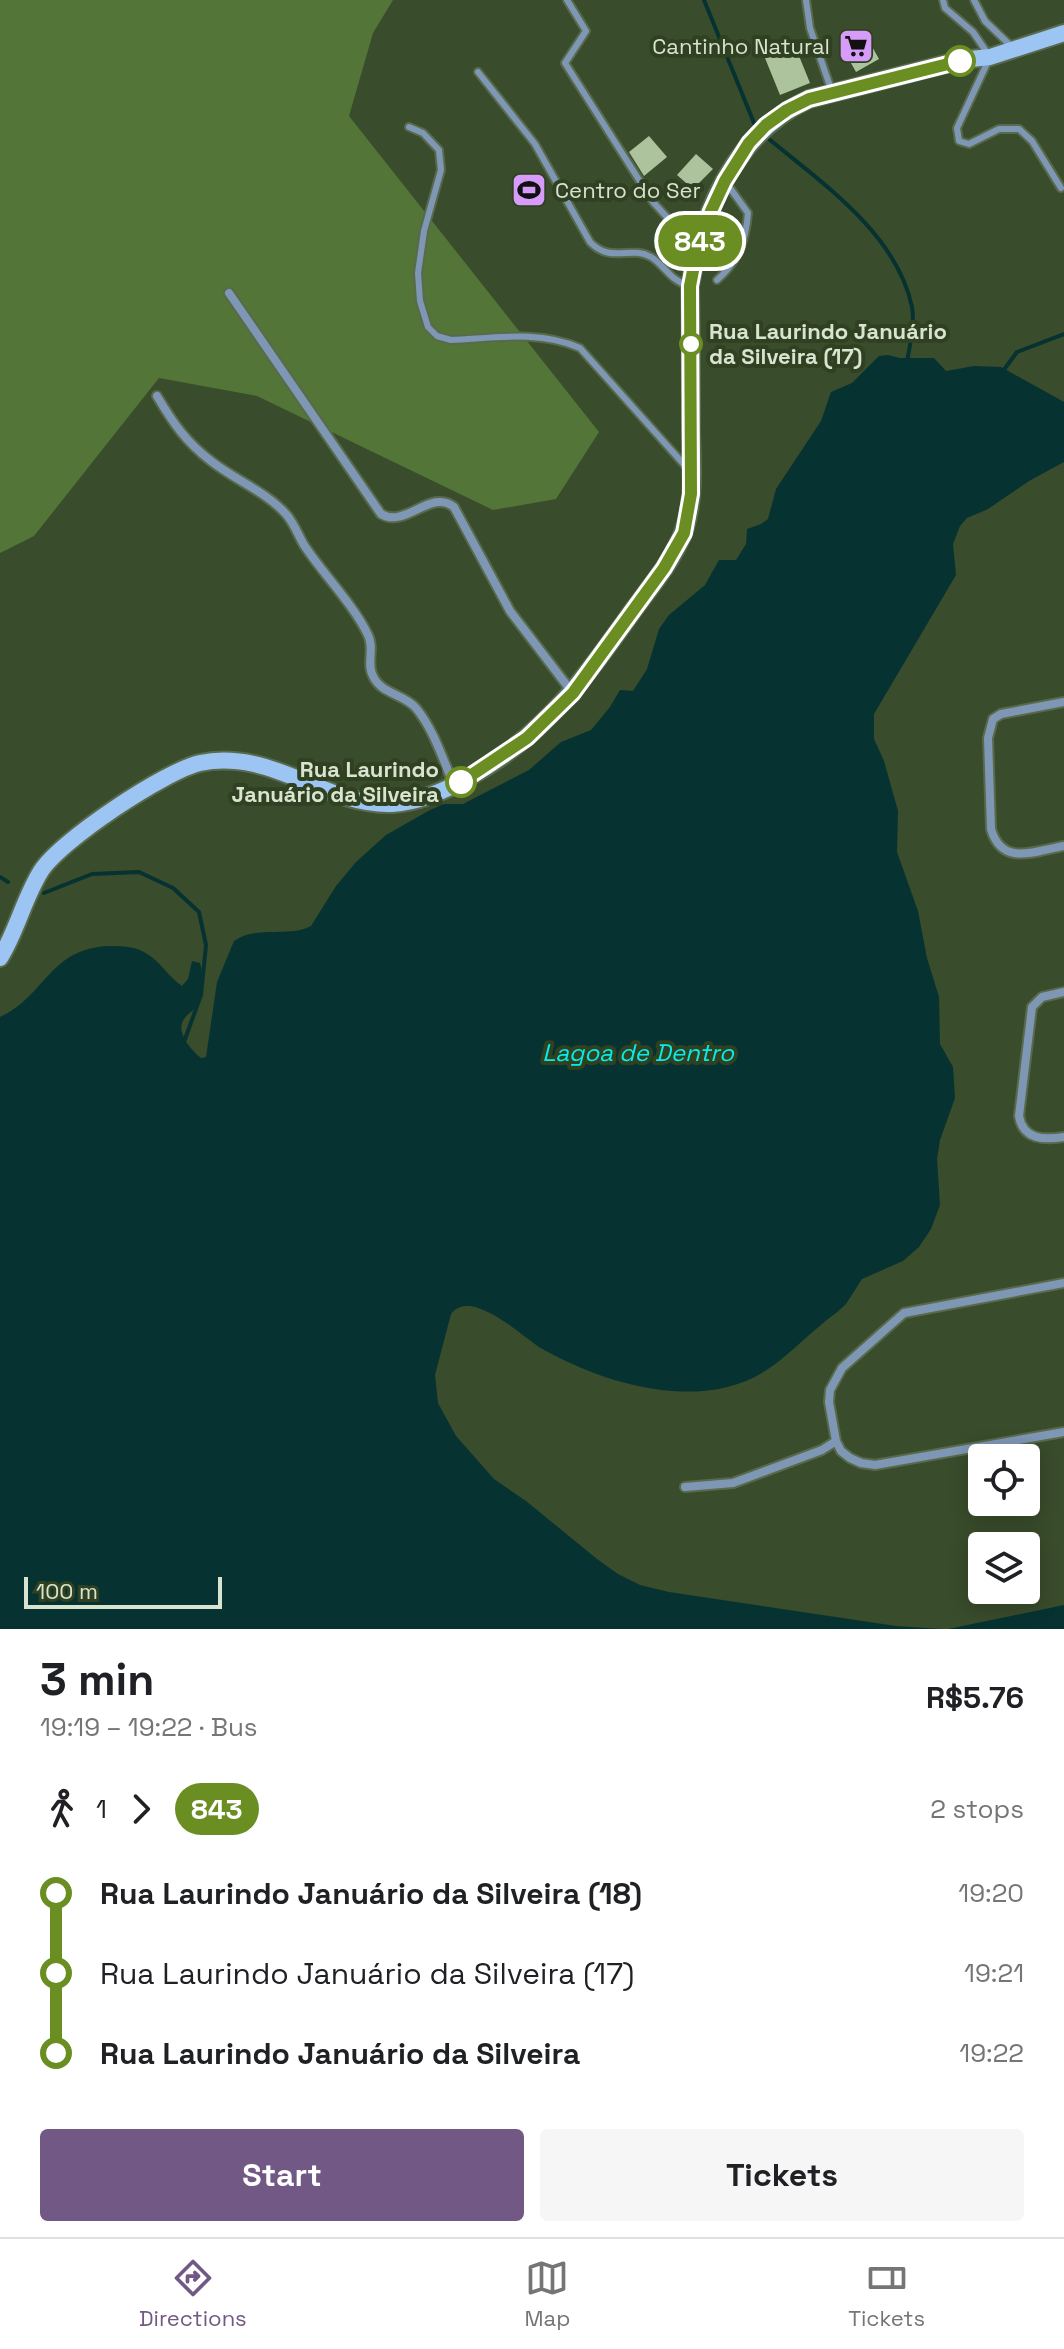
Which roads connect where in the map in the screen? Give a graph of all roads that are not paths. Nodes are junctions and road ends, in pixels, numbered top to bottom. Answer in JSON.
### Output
{"nodes":[{"id":1,"x":567,"y":0,"type":"edge"},
{"id":2,"x":806,"y":0,"type":"edge"},
{"id":3,"x":943,"y":0,"type":"edge"},
{"id":4,"x":974,"y":0,"type":"edge"},
{"id":5,"x":1064,"y":33,"type":"edge"},
{"id":6,"x":1014,"y":49,"type":"junction"},
{"id":7,"x":990,"y":57,"type":"junction"},
{"id":8,"x":478,"y":72,"type":"dead end"},
{"id":9,"x":832,"y":92,"type":"junction"},
{"id":10,"x":409,"y":127,"type":"dead end"},
{"id":11,"x":725,"y":181,"type":"junction"},
{"id":12,"x":1061,"y":188,"type":"dead end"},
{"id":13,"x":697,"y":250,"type":"junction"},
{"id":14,"x":717,"y":280,"type":"dead end"},
{"id":15,"x":690,"y":286,"type":"junction"},
{"id":16,"x":229,"y":293,"type":"dead end"},
{"id":17,"x":157,"y":396,"type":"dead end"},
{"id":18,"x":692,"y":473,"type":"junction"},
{"id":19,"x":573,"y":693,"type":"junction"},
{"id":20,"x":1064,"y":702,"type":"edge"},
{"id":21,"x":454,"y":786,"type":"junction"},
{"id":22,"x":1064,"y":846,"type":"edge"},
{"id":23,"x":0,"y":958,"type":"edge"},
{"id":24,"x":1064,"y":992,"type":"edge"},
{"id":25,"x":1064,"y":1137,"type":"edge"},
{"id":26,"x":1064,"y":1283,"type":"edge"},
{"id":27,"x":1064,"y":1432,"type":"edge"},
{"id":28,"x":836,"y":1441,"type":"junction"},
{"id":29,"x":685,"y":1487,"type":"dead end"}],
"edges":[{"from":1,"to":13,"type":"lane"},
{"from":2,"to":9,"type":"lane"},
{"from":3,"to":7,"type":"lane"},
{"from":4,"to":6,"type":"lane"},
{"from":5,"to":6,"type":"main road"},
{"from":6,"to":7,"type":"main road"},
{"from":7,"to":9,"type":"main road"},
{"from":7,"to":12,"type":"lane"},
{"from":8,"to":15,"type":"lane"},
{"from":9,"to":11,"type":"main road"},
{"from":10,"to":18,"type":"lane"},
{"from":11,"to":13,"type":"main road"},
{"from":11,"to":14,"type":"lane"},
{"from":13,"to":15,"type":"main road"},
{"from":15,"to":18,"type":"main road"},
{"from":16,"to":19,"type":"street"},
{"from":17,"to":21,"type":"street"},
{"from":18,"to":19,"type":"main road"},
{"from":19,"to":21,"type":"main road"},
{"from":20,"to":22,"type":"street"},
{"from":21,"to":23,"type":"main road"},
{"from":24,"to":25,"type":"street"},
{"from":26,"to":28,"type":"street"},
{"from":27,"to":28,"type":"street"},
{"from":28,"to":29,"type":"street"}]}
